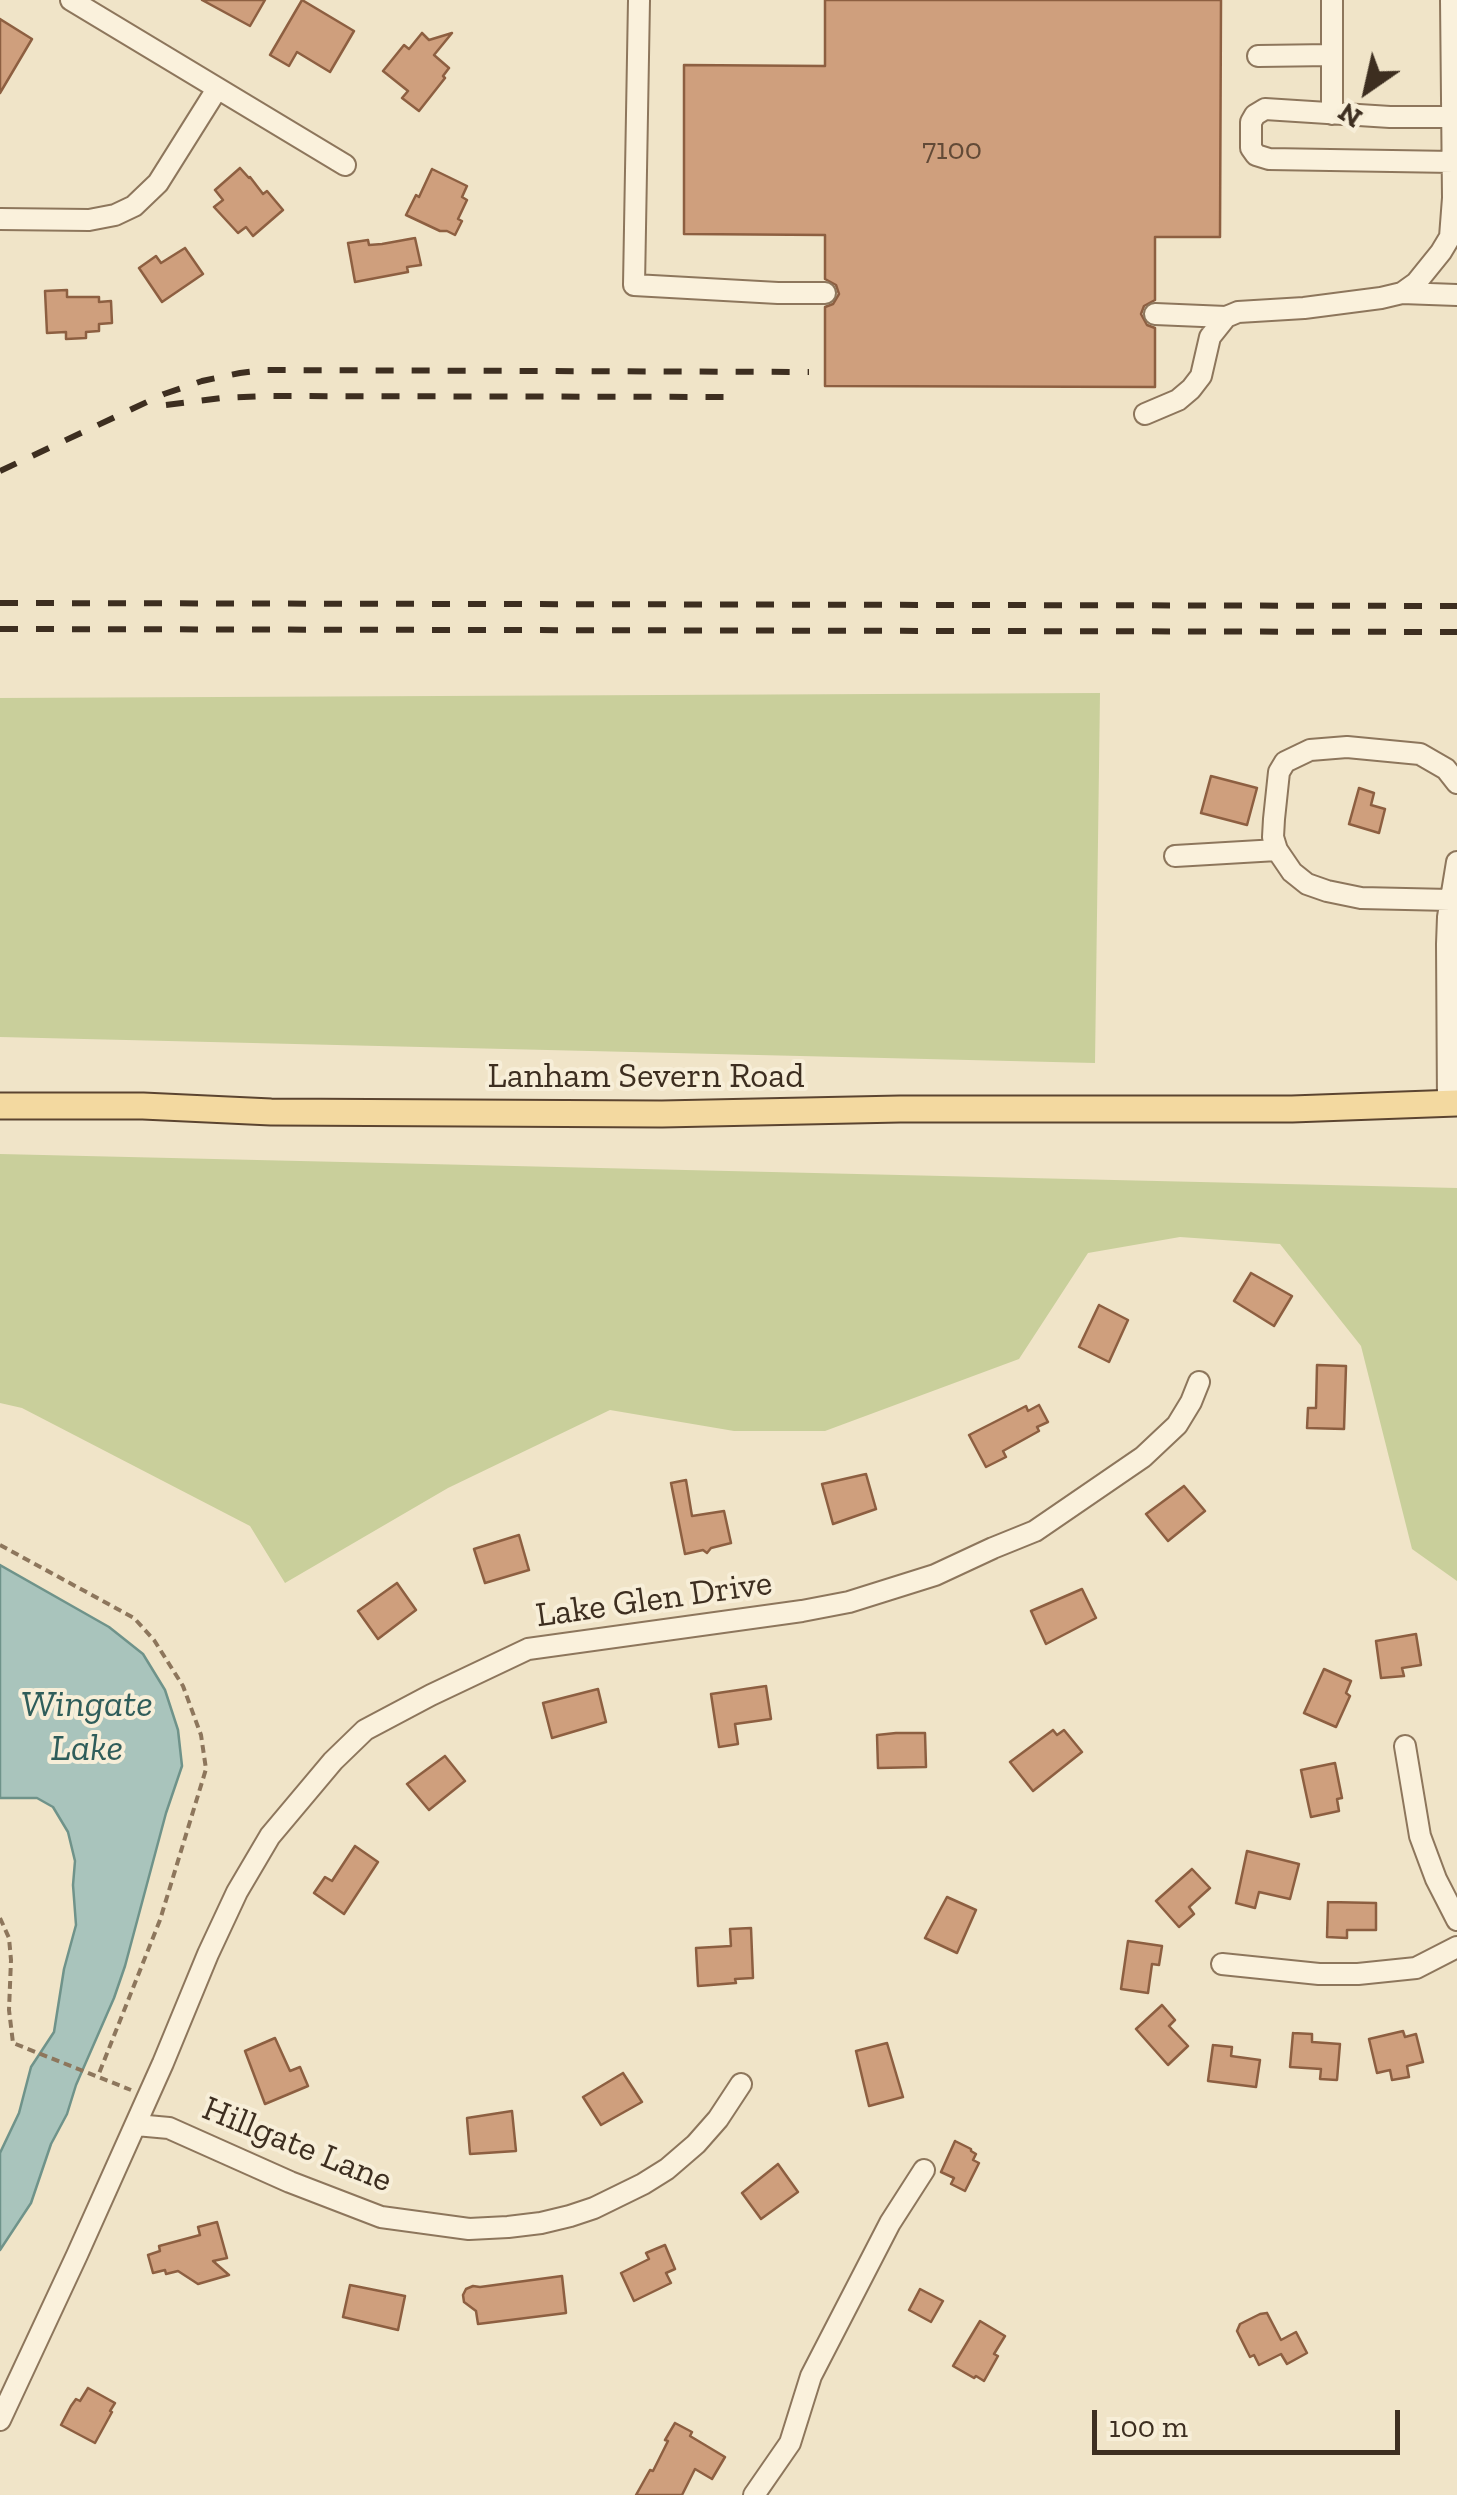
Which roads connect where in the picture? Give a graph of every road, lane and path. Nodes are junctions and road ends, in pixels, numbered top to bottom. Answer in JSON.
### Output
{"nodes":[{"id":1,"x":71,"y":0,"type":"edge"},
{"id":2,"x":640,"y":0,"type":"edge"},
{"id":3,"x":1332,"y":0,"type":"edge"},
{"id":4,"x":1451,"y":0,"type":"edge"},
{"id":5,"x":1332,"y":54,"type":"junction"},
{"id":6,"x":1258,"y":56,"type":"dead end"},
{"id":7,"x":217,"y":89,"type":"junction"},
{"id":8,"x":1332,"y":114,"type":"junction"},
{"id":9,"x":1451,"y":117,"type":"junction"},
{"id":10,"x":1452,"y":162,"type":"junction"},
{"id":11,"x":345,"y":165,"type":"dead end"},
{"id":12,"x":0,"y":219,"type":"edge"},
{"id":13,"x":824,"y":293,"type":"dead end"},
{"id":14,"x":1402,"y":293,"type":"junction"},
{"id":15,"x":1457,"y":295,"type":"edge"},
{"id":16,"x":1155,"y":314,"type":"dead end"},
{"id":17,"x":1226,"y":316,"type":"junction"},
{"id":18,"x":1145,"y":414,"type":"dead end"},
{"id":19,"x":1457,"y":782,"type":"edge"},
{"id":20,"x":1277,"y":850,"type":"junction"},
{"id":21,"x":1175,"y":856,"type":"dead end"},
{"id":22,"x":1457,"y":862,"type":"edge"},
{"id":23,"x":1450,"y":900,"type":"junction"},
{"id":24,"x":0,"y":1106,"type":"edge"},
{"id":25,"x":1454,"y":1108,"type":"edge"},
{"id":26,"x":1199,"y":1382,"type":"dead end"},
{"id":27,"x":0,"y":1545,"type":"edge"},
{"id":28,"x":1405,"y":1746,"type":"dead end"},
{"id":29,"x":0,"y":1918,"type":"edge"},
{"id":30,"x":1457,"y":1920,"type":"edge"},
{"id":31,"x":1457,"y":1948,"type":"edge"},
{"id":32,"x":1222,"y":1964,"type":"dead end"},
{"id":33,"x":98,"y":2076,"type":"junction"},
{"id":34,"x":741,"y":2084,"type":"dead end"},
{"id":35,"x":131,"y":2090,"type":"dead end"},
{"id":36,"x":136,"y":2124,"type":"junction"},
{"id":37,"x":924,"y":2170,"type":"dead end"},
{"id":38,"x":0,"y":2420,"type":"edge"},
{"id":39,"x":754,"y":2495,"type":"edge"}],
"edges":[{"from":1,"to":7,"type":"street"},
{"from":2,"to":13,"type":"street"},
{"from":3,"to":5,"type":"street"},
{"from":4,"to":9,"type":"street"},
{"from":5,"to":6,"type":"street"},
{"from":5,"to":8,"type":"street"},
{"from":7,"to":11,"type":"street"},
{"from":7,"to":12,"type":"street"},
{"from":8,"to":9,"type":"street"},
{"from":8,"to":10,"type":"street"},
{"from":9,"to":10,"type":"street"},
{"from":10,"to":14,"type":"street"},
{"from":14,"to":15,"type":"street"},
{"from":14,"to":17,"type":"street"},
{"from":16,"to":17,"type":"street"},
{"from":17,"to":18,"type":"street"},
{"from":19,"to":20,"type":"street"},
{"from":20,"to":21,"type":"street"},
{"from":20,"to":23,"type":"street"},
{"from":22,"to":23,"type":"street"},
{"from":23,"to":25,"type":"street"},
{"from":24,"to":25,"type":"main road","name":"Lanham Severn Road"},
{"from":26,"to":36,"type":"street","name":"Lake Glen Drive"},
{"from":27,"to":33,"type":"path"},
{"from":28,"to":30,"type":"street"},
{"from":29,"to":33,"type":"path"},
{"from":31,"to":32,"type":"street"},
{"from":33,"to":35,"type":"path"},
{"from":34,"to":36,"type":"street","name":"Hillgate Lane"},
{"from":36,"to":38,"type":"street","name":"Lake Glen Drive"},
{"from":37,"to":39,"type":"street"}]}
